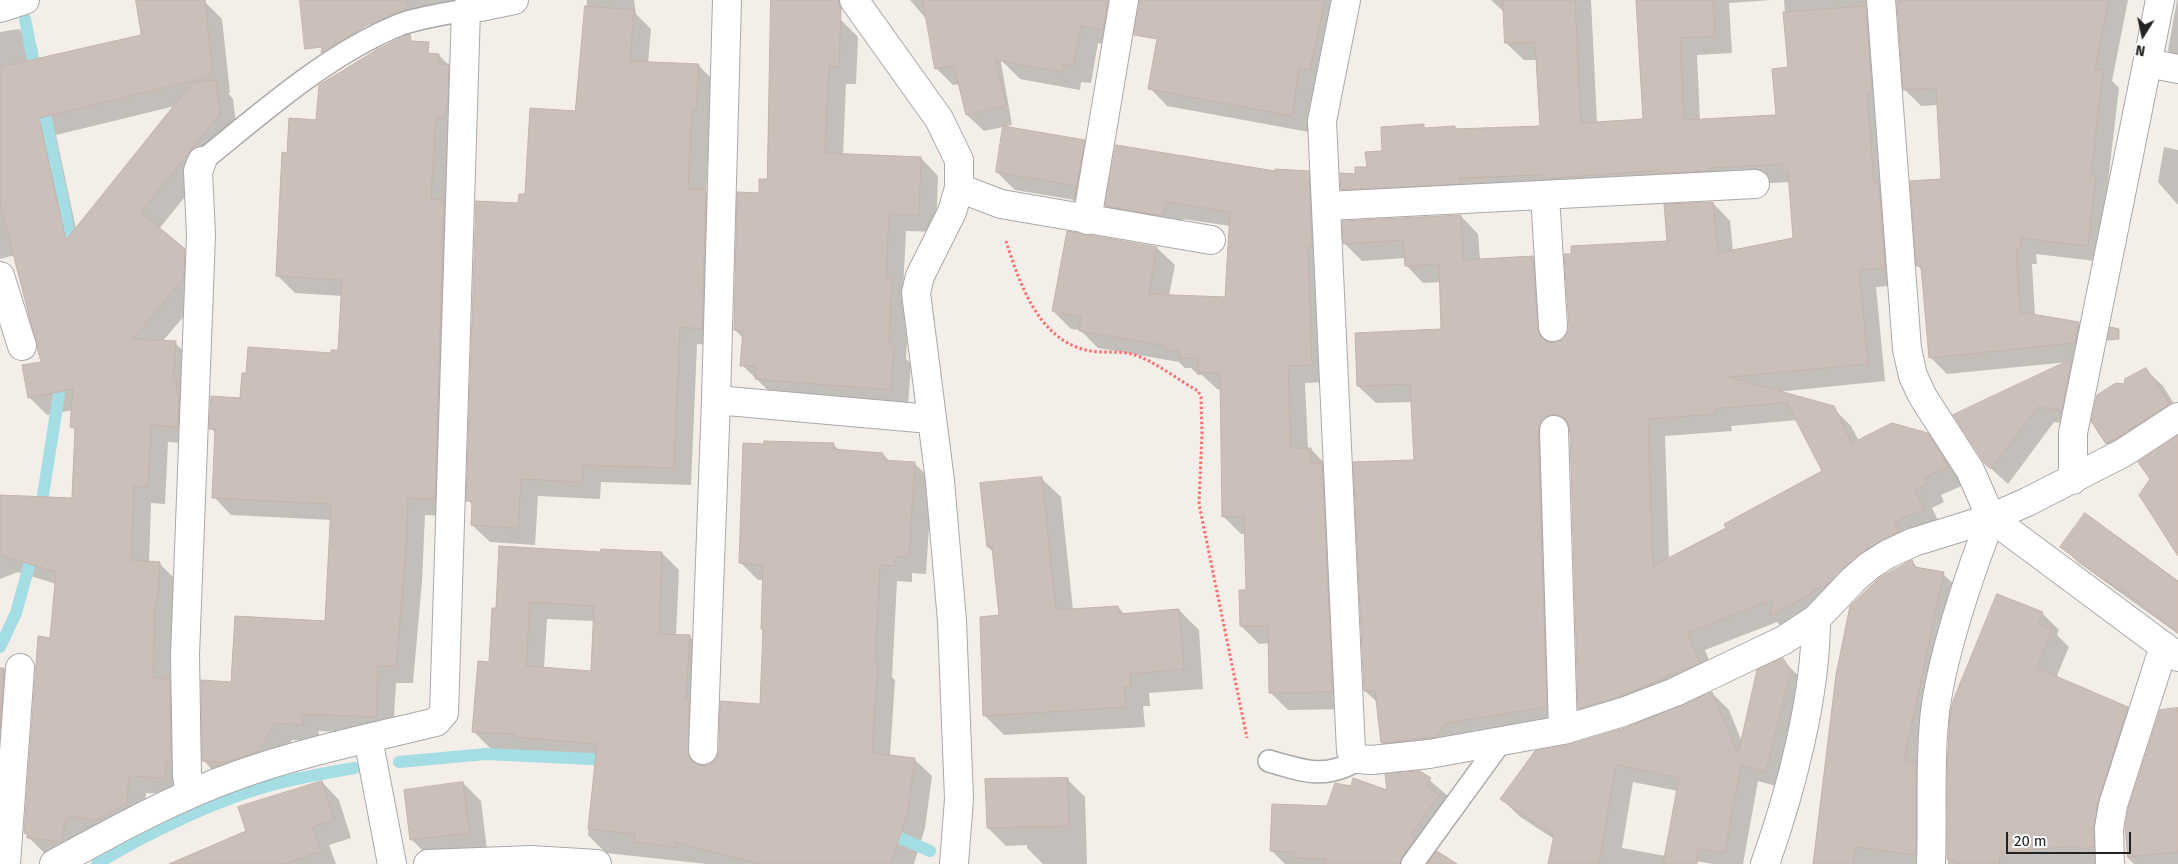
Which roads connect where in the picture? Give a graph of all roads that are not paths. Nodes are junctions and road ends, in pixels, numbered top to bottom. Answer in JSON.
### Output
{"nodes":[{"id":1,"x":25,"y":0,"type":"edge"},
{"id":2,"x":514,"y":0,"type":"edge"},
{"id":3,"x":727,"y":0,"type":"edge"},
{"id":4,"x":854,"y":0,"type":"edge"},
{"id":5,"x":1124,"y":0,"type":"edge"},
{"id":6,"x":1346,"y":0,"type":"edge"},
{"id":7,"x":1881,"y":0,"type":"edge"},
{"id":8,"x":2160,"y":0,"type":"edge"},
{"id":9,"x":0,"y":8,"type":"edge"},
{"id":10,"x":466,"y":10,"type":"junction"},
{"id":11,"x":2148,"y":64,"type":"junction"},
{"id":12,"x":2178,"y":69,"type":"edge"},
{"id":13,"x":202,"y":162,"type":"joint"},
{"id":14,"x":1755,"y":184,"type":"dead end"},
{"id":15,"x":959,"y":188,"type":"junction"},
{"id":16,"x":1545,"y":195,"type":"junction"},
{"id":17,"x":1327,"y":206,"type":"junction"},
{"id":18,"x":1087,"y":220,"type":"junction"},
{"id":19,"x":1211,"y":240,"type":"dead end"},
{"id":20,"x":0,"y":276,"type":"edge"},
{"id":21,"x":1553,"y":327,"type":"dead end"},
{"id":22,"x":22,"y":346,"type":"dead end"},
{"id":23,"x":716,"y":400,"type":"junction"},
{"id":24,"x":2178,"y":417,"type":"edge"},
{"id":25,"x":930,"y":419,"type":"junction"},
{"id":26,"x":1554,"y":430,"type":"dead end"},
{"id":27,"x":2073,"y":480,"type":"junction"},
{"id":28,"x":1991,"y":518,"type":"junction"},
{"id":29,"x":1816,"y":619,"type":"junction"},
{"id":30,"x":2171,"y":651,"type":"edge"},
{"id":31,"x":20,"y":668,"type":"dead end"},
{"id":32,"x":1563,"y":730,"type":"junction"},
{"id":33,"x":368,"y":738,"type":"junction"},
{"id":34,"x":1500,"y":742,"type":"junction"},
{"id":35,"x":703,"y":750,"type":"dead end"},
{"id":36,"x":1358,"y":759,"type":"junction"},
{"id":37,"x":1269,"y":761,"type":"road end"},
{"id":38,"x":190,"y":794,"type":"junction"},
{"id":39,"x":6,"y":864,"type":"edge"},
{"id":40,"x":54,"y":864,"type":"edge"},
{"id":41,"x":392,"y":864,"type":"edge"},
{"id":42,"x":428,"y":864,"type":"edge"},
{"id":43,"x":597,"y":864,"type":"edge"},
{"id":44,"x":954,"y":864,"type":"edge"},
{"id":45,"x":1412,"y":864,"type":"edge"},
{"id":46,"x":1765,"y":864,"type":"edge"},
{"id":47,"x":1931,"y":864,"type":"edge"},
{"id":48,"x":2110,"y":864,"type":"edge"}],
"edges":[{"from":1,"to":9,"type":"street"},
{"from":2,"to":10,"type":"street"},
{"from":3,"to":23,"type":"street"},
{"from":4,"to":15,"type":"street"},
{"from":5,"to":18,"type":"street"},
{"from":6,"to":17,"type":"street"},
{"from":7,"to":28,"type":"street"},
{"from":8,"to":11,"type":"street"},
{"from":10,"to":13,"type":"lane"},
{"from":10,"to":33,"type":"street"},
{"from":11,"to":12,"type":"street"},
{"from":11,"to":27,"type":"street"},
{"from":13,"to":38,"type":"street"},
{"from":14,"to":16,"type":"street"},
{"from":15,"to":18,"type":"street"},
{"from":15,"to":25,"type":"street"},
{"from":16,"to":17,"type":"street"},
{"from":16,"to":21,"type":"street"},
{"from":17,"to":36,"type":"street"},
{"from":18,"to":19,"type":"street"},
{"from":20,"to":22,"type":"street"},
{"from":23,"to":25,"type":"street"},
{"from":23,"to":35,"type":"street"},
{"from":24,"to":27,"type":"street"},
{"from":25,"to":44,"type":"street"},
{"from":26,"to":32,"type":"street"},
{"from":27,"to":28,"type":"street"},
{"from":28,"to":29,"type":"street"},
{"from":28,"to":30,"type":"street"},
{"from":28,"to":47,"type":"street"},
{"from":29,"to":32,"type":"street"},
{"from":29,"to":46,"type":"street"},
{"from":30,"to":48,"type":"street"},
{"from":31,"to":39,"type":"street"},
{"from":32,"to":34,"type":"street"},
{"from":33,"to":38,"type":"street"},
{"from":33,"to":41,"type":"street"},
{"from":34,"to":36,"type":"street"},
{"from":34,"to":45,"type":"lane"},
{"from":36,"to":37,"type":"lane"},
{"from":38,"to":40,"type":"street"},
{"from":42,"to":43,"type":"street"}]}
